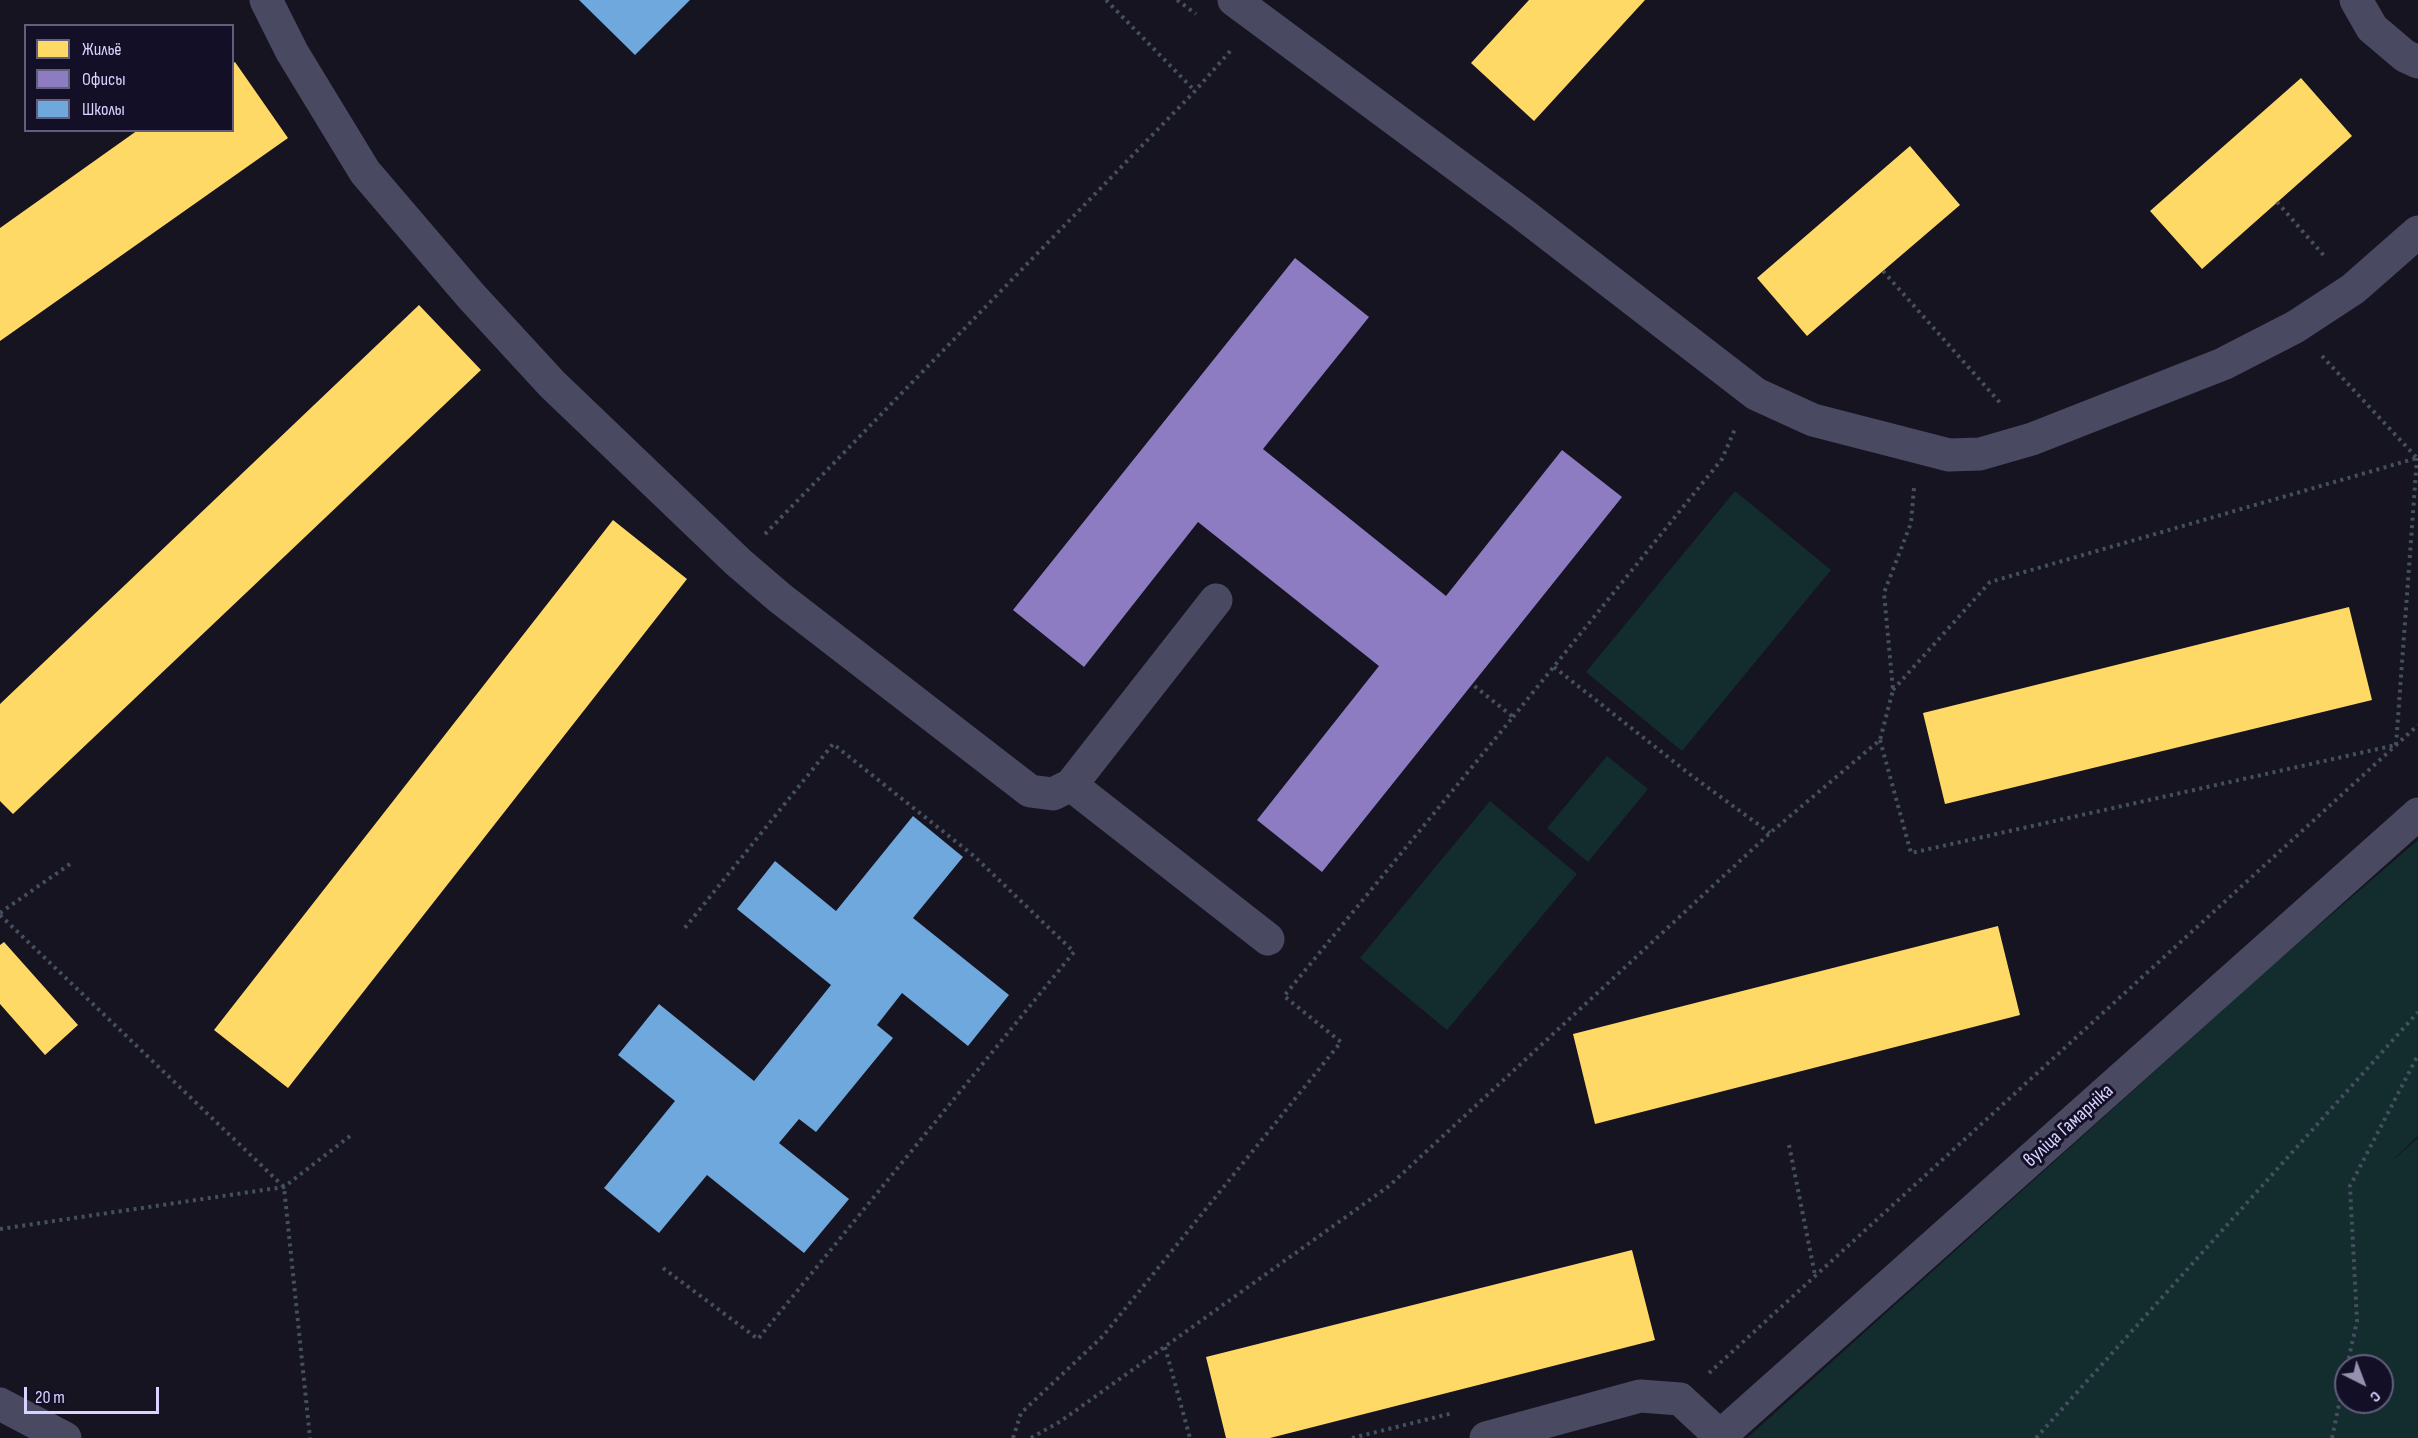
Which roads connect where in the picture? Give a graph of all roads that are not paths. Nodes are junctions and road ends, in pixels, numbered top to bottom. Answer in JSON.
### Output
{"nodes":[{"id":1,"x":266,"y":0,"type":"edge"},
{"id":2,"x":2356,"y":0,"type":"edge"},
{"id":3,"x":1246,"y":9,"type":"edge"},
{"id":4,"x":2418,"y":62,"type":"edge"},
{"id":5,"x":2418,"y":232,"type":"edge"},
{"id":6,"x":1216,"y":600,"type":"dead end"},
{"id":7,"x":1071,"y":785,"type":"junction"},
{"id":8,"x":2418,"y":814,"type":"edge"},
{"id":9,"x":1268,"y":939,"type":"dead end"},
{"id":10,"x":0,"y":1404,"type":"edge"},
{"id":11,"x":1719,"y":1437,"type":"edge"},
{"id":12,"x":65,"y":1438,"type":"edge"},
{"id":13,"x":1486,"y":1438,"type":"edge"}],
"edges":[{"from":1,"to":7,"type":"street"},
{"from":2,"to":4,"type":"street"},
{"from":3,"to":5,"type":"street"},
{"from":6,"to":7,"type":"street"},
{"from":7,"to":9,"type":"street"},
{"from":8,"to":11,"type":"street","name":"вуліца Гамарніка"},
{"from":10,"to":12,"type":"street"},
{"from":11,"to":13,"type":"street"}]}
